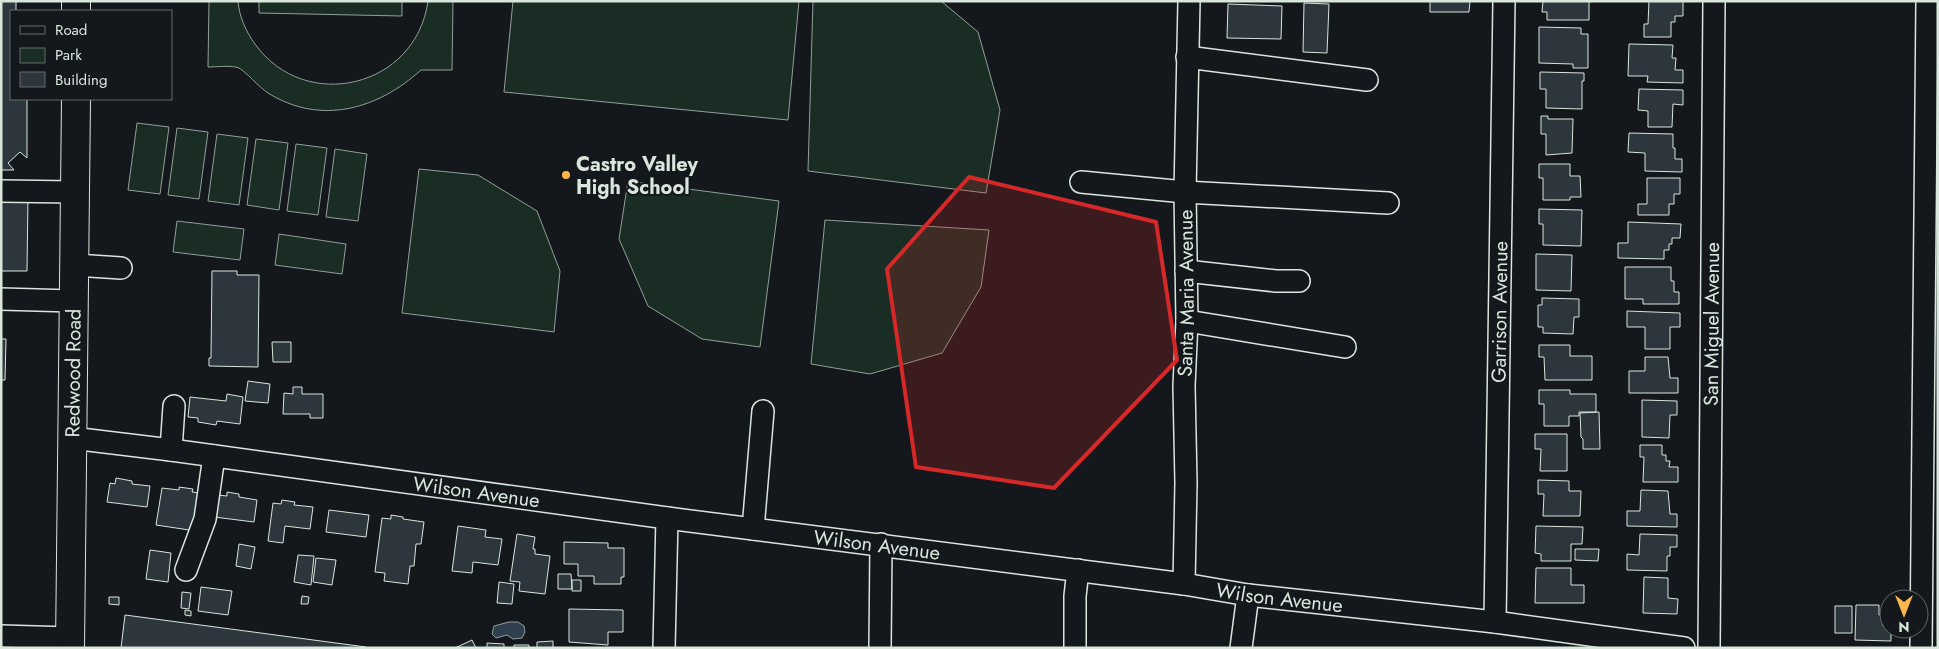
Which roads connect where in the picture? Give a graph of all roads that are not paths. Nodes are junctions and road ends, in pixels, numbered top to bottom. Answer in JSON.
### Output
{"nodes":[{"id":1,"x":1189,"y":1,"type":"edge"},
{"id":2,"x":1504,"y":1,"type":"edge"},
{"id":3,"x":1714,"y":1,"type":"edge"},
{"id":4,"x":1927,"y":1,"type":"edge"},
{"id":5,"x":1187,"y":57,"type":"junction"},
{"id":6,"x":1367,"y":80,"type":"dead end"},
{"id":7,"x":76,"y":100,"type":"edge"},
{"id":8,"x":1081,"y":182,"type":"dead end"},
{"id":9,"x":1,"y":192,"type":"edge"},
{"id":10,"x":74,"y":192,"type":"junction"},
{"id":11,"x":1185,"y":192,"type":"junction"},
{"id":12,"x":1388,"y":202,"type":"dead end"},
{"id":13,"x":75,"y":265,"type":"junction"},
{"id":14,"x":121,"y":268,"type":"dead end"},
{"id":15,"x":1186,"y":271,"type":"junction"},
{"id":16,"x":1299,"y":281,"type":"dead end"},
{"id":17,"x":1,"y":299,"type":"edge"},
{"id":18,"x":73,"y":301,"type":"junction"},
{"id":19,"x":1187,"y":321,"type":"junction"},
{"id":20,"x":1345,"y":347,"type":"dead end"},
{"id":21,"x":174,"y":406,"type":"dead end"},
{"id":22,"x":763,"y":411,"type":"dead end"},
{"id":23,"x":72,"y":438,"type":"junction"},
{"id":24,"x":171,"y":450,"type":"junction"},
{"id":25,"x":214,"y":456,"type":"junction"},
{"id":26,"x":667,"y":518,"type":"junction"},
{"id":27,"x":753,"y":529,"type":"junction"},
{"id":28,"x":882,"y":544,"type":"junction"},
{"id":29,"x":186,"y":570,"type":"dead end"},
{"id":30,"x":1078,"y":570,"type":"junction"},
{"id":31,"x":1184,"y":584,"type":"junction"},
{"id":32,"x":1248,"y":595,"type":"junction"},
{"id":33,"x":1495,"y":622,"type":"junction"},
{"id":34,"x":1,"y":636,"type":"edge"},
{"id":35,"x":70,"y":643,"type":"edge"},
{"id":36,"x":1622,"y":643,"type":"edge"},
{"id":37,"x":664,"y":648,"type":"edge"},
{"id":38,"x":880,"y":648,"type":"edge"},
{"id":39,"x":1075,"y":648,"type":"edge"},
{"id":40,"x":1241,"y":648,"type":"edge"},
{"id":41,"x":1684,"y":648,"type":"edge"},
{"id":42,"x":1709,"y":648,"type":"edge"},
{"id":43,"x":1921,"y":648,"type":"edge"}],
"edges":[{"from":1,"to":5,"type":"street","name":"Santa Maria Avenue"},
{"from":2,"to":33,"type":"street","name":"Garrison Avenue"},
{"from":3,"to":42,"type":"street","name":"San Miguel Avenue"},
{"from":4,"to":43,"type":"street"},
{"from":5,"to":6,"type":"street"},
{"from":5,"to":11,"type":"street","name":"Santa Maria Avenue"},
{"from":7,"to":10,"type":"main road","name":"Redwood Road"},
{"from":8,"to":11,"type":"street"},
{"from":9,"to":10,"type":"street"},
{"from":10,"to":13,"type":"main road","name":"Redwood Road"},
{"from":11,"to":12,"type":"street"},
{"from":11,"to":15,"type":"street","name":"Santa Maria Avenue"},
{"from":13,"to":14,"type":"street"},
{"from":13,"to":18,"type":"main road","name":"Redwood Road"},
{"from":15,"to":16,"type":"street"},
{"from":15,"to":19,"type":"street","name":"Santa Maria Avenue"},
{"from":17,"to":18,"type":"street"},
{"from":18,"to":23,"type":"main road","name":"Redwood Road"},
{"from":19,"to":20,"type":"street"},
{"from":19,"to":31,"type":"street","name":"Santa Maria Avenue"},
{"from":21,"to":24,"type":"street"},
{"from":22,"to":27,"type":"street"},
{"from":23,"to":24,"type":"street","name":"Wilson Avenue"},
{"from":23,"to":35,"type":"main road","name":"Redwood Road"},
{"from":24,"to":25,"type":"street","name":"Wilson Avenue"},
{"from":25,"to":26,"type":"street","name":"Wilson Avenue"},
{"from":25,"to":29,"type":"street"},
{"from":26,"to":27,"type":"street","name":"Wilson Avenue"},
{"from":26,"to":37,"type":"street"},
{"from":27,"to":28,"type":"street","name":"Wilson Avenue"},
{"from":28,"to":30,"type":"street","name":"Wilson Avenue"},
{"from":28,"to":38,"type":"street"},
{"from":30,"to":31,"type":"street","name":"Wilson Avenue"},
{"from":30,"to":39,"type":"street"},
{"from":31,"to":32,"type":"street","name":"Wilson Avenue"},
{"from":32,"to":33,"type":"street","name":"Wilson Avenue"},
{"from":32,"to":40,"type":"street"},
{"from":33,"to":36,"type":"street","name":"Wilson Avenue"},
{"from":34,"to":35,"type":"street"},
{"from":36,"to":41,"type":"street","name":"Wilson Avenue"}]}
